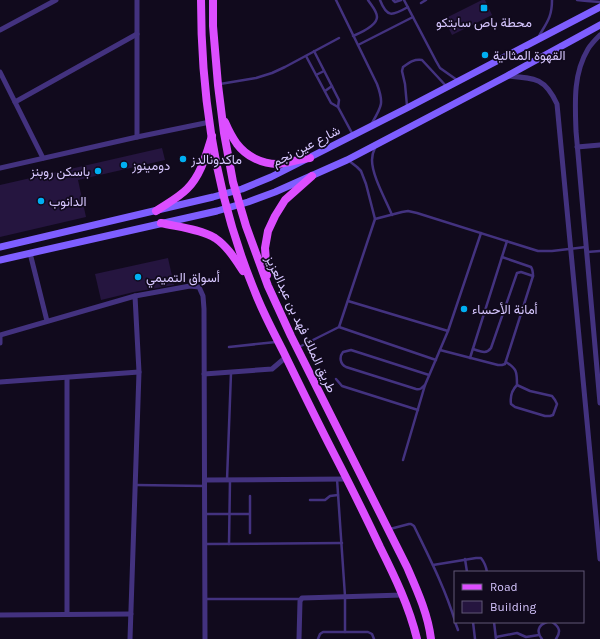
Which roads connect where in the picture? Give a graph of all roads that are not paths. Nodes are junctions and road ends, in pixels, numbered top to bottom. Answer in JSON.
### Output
{"nodes":[{"id":1,"x":56,"y":0,"type":"edge"},
{"id":2,"x":137,"y":0,"type":"edge"},
{"id":3,"x":201,"y":0,"type":"edge"},
{"id":4,"x":213,"y":0,"type":"edge"},
{"id":5,"x":336,"y":0,"type":"edge"},
{"id":6,"x":368,"y":0,"type":"edge"},
{"id":7,"x":380,"y":0,"type":"edge"},
{"id":8,"x":393,"y":0,"type":"edge"},
{"id":9,"x":401,"y":0,"type":"edge"},
{"id":10,"x":404,"y":0,"type":"edge"},
{"id":11,"x":426,"y":0,"type":"edge"},
{"id":12,"x":552,"y":0,"type":"edge"},
{"id":13,"x":577,"y":0,"type":"edge"},
{"id":14,"x":600,"y":2,"type":"edge"},
{"id":15,"x":421,"y":3,"type":"dead end"},
{"id":16,"x":408,"y":7,"type":"junction"},
{"id":17,"x":600,"y":7,"type":"edge"},
{"id":18,"x":413,"y":16,"type":"junction"},
{"id":19,"x":600,"y":25,"type":"edge"},
{"id":20,"x":0,"y":30,"type":"edge"},
{"id":21,"x":137,"y":34,"type":"junction"},
{"id":22,"x":600,"y":35,"type":"edge"},
{"id":23,"x":353,"y":36,"type":"junction"},
{"id":24,"x":339,"y":38,"type":"dead end"},
{"id":25,"x":537,"y":40,"type":"junction"},
{"id":26,"x":358,"y":45,"type":"junction"},
{"id":27,"x":314,"y":52,"type":"junction"},
{"id":28,"x":306,"y":56,"type":"junction"},
{"id":29,"x":324,"y":71,"type":"junction"},
{"id":30,"x":0,"y":72,"type":"edge"},
{"id":31,"x":316,"y":75,"type":"junction"},
{"id":32,"x":507,"y":76,"type":"junction"},
{"id":33,"x":458,"y":81,"type":"junction"},
{"id":34,"x":218,"y":85,"type":"junction"},
{"id":35,"x":332,"y":86,"type":"junction"},
{"id":36,"x":448,"y":87,"type":"junction"},
{"id":37,"x":325,"y":91,"type":"junction"},
{"id":38,"x":14,"y":102,"type":"junction"},
{"id":39,"x":338,"y":107,"type":"junction"},
{"id":40,"x":407,"y":108,"type":"junction"},
{"id":41,"x":222,"y":116,"type":"junction"},
{"id":42,"x":210,"y":122,"type":"junction"},
{"id":43,"x":370,"y":127,"type":"junction"},
{"id":44,"x":212,"y":136,"type":"junction"},
{"id":45,"x":353,"y":136,"type":"junction"},
{"id":46,"x":137,"y":137,"type":"junction"},
{"id":47,"x":376,"y":144,"type":"junction"},
{"id":48,"x":600,"y":145,"type":"edge"},
{"id":49,"x":578,"y":147,"type":"junction"},
{"id":50,"x":43,"y":158,"type":"junction"},
{"id":51,"x":310,"y":158,"type":"junction"},
{"id":52,"x":347,"y":160,"type":"junction"},
{"id":53,"x":0,"y":168,"type":"edge"},
{"id":54,"x":312,"y":176,"type":"junction"},
{"id":55,"x":236,"y":191,"type":"junction"},
{"id":56,"x":224,"y":194,"type":"junction"},
{"id":57,"x":240,"y":205,"type":"junction"},
{"id":58,"x":227,"y":208,"type":"junction"},
{"id":59,"x":156,"y":211,"type":"junction"},
{"id":60,"x":392,"y":215,"type":"junction"},
{"id":61,"x":375,"y":219,"type":"junction"},
{"id":62,"x":161,"y":223,"type":"junction"},
{"id":63,"x":481,"y":233,"type":"junction"},
{"id":64,"x":507,"y":241,"type":"junction"},
{"id":65,"x":0,"y":247,"type":"edge"},
{"id":66,"x":571,"y":249,"type":"junction"},
{"id":67,"x":586,"y":250,"type":"junction"},
{"id":68,"x":600,"y":251,"type":"edge"},
{"id":69,"x":30,"y":253,"type":"junction"},
{"id":70,"x":502,"y":257,"type":"junction"},
{"id":71,"x":0,"y":260,"type":"edge"},
{"id":72,"x":533,"y":276,"type":"junction"},
{"id":73,"x":251,"y":283,"type":"junction"},
{"id":74,"x":268,"y":286,"type":"junction"},
{"id":75,"x":135,"y":296,"type":"junction"},
{"id":76,"x":348,"y":301,"type":"junction"},
{"id":77,"x":47,"y":322,"type":"junction"},
{"id":78,"x":339,"y":327,"type":"junction"},
{"id":79,"x":448,"y":332,"type":"junction"},
{"id":80,"x":278,"y":341,"type":"junction"},
{"id":81,"x":0,"y":343,"type":"edge"},
{"id":82,"x":229,"y":348,"type":"dead end"},
{"id":83,"x":297,"y":348,"type":"junction"},
{"id":84,"x":473,"y":349,"type":"junction"},
{"id":85,"x":440,"y":350,"type":"junction"},
{"id":86,"x":286,"y":357,"type":"junction"},
{"id":87,"x":470,"y":358,"type":"junction"},
{"id":88,"x":436,"y":360,"type":"junction"},
{"id":89,"x":506,"y":362,"type":"junction"},
{"id":90,"x":139,"y":372,"type":"junction"},
{"id":91,"x":231,"y":372,"type":"junction"},
{"id":92,"x":204,"y":374,"type":"junction"},
{"id":93,"x":429,"y":375,"type":"junction"},
{"id":94,"x":67,"y":378,"type":"junction"},
{"id":95,"x":336,"y":379,"type":"dead end"},
{"id":96,"x":0,"y":382,"type":"edge"},
{"id":97,"x":425,"y":385,"type":"junction"},
{"id":98,"x":517,"y":385,"type":"junction"},
{"id":99,"x":600,"y":403,"type":"edge"},
{"id":100,"x":418,"y":410,"type":"junction"},
{"id":101,"x":403,"y":460,"type":"dead end"},
{"id":102,"x":337,"y":479,"type":"junction"},
{"id":103,"x":347,"y":479,"type":"junction"},
{"id":104,"x":228,"y":480,"type":"junction"},
{"id":105,"x":204,"y":483,"type":"junction"},
{"id":106,"x":135,"y":485,"type":"junction"},
{"id":107,"x":338,"y":495,"type":"junction"},
{"id":108,"x":250,"y":496,"type":"dead end"},
{"id":109,"x":310,"y":500,"type":"dead end"},
{"id":110,"x":205,"y":514,"type":"junction"},
{"id":111,"x":230,"y":514,"type":"junction"},
{"id":112,"x":249,"y":514,"type":"junction"},
{"id":113,"x":388,"y":530,"type":"junction"},
{"id":114,"x":250,"y":533,"type":"dead end"},
{"id":115,"x":342,"y":543,"type":"junction"},
{"id":116,"x":205,"y":544,"type":"junction"},
{"id":117,"x":229,"y":544,"type":"junction"},
{"id":118,"x":465,"y":559,"type":"junction"},
{"id":119,"x":600,"y":559,"type":"edge"},
{"id":120,"x":433,"y":565,"type":"junction"},
{"id":121,"x":467,"y":571,"type":"edge"},
{"id":122,"x":487,"y":571,"type":"edge"},
{"id":123,"x":403,"y":595,"type":"junction"},
{"id":124,"x":345,"y":596,"type":"junction"},
{"id":125,"x":205,"y":599,"type":"junction"},
{"id":126,"x":301,"y":599,"type":"junction"},
{"id":127,"x":67,"y":614,"type":"junction"},
{"id":128,"x":131,"y":614,"type":"junction"},
{"id":129,"x":0,"y":615,"type":"edge"},
{"id":130,"x":454,"y":619,"type":"edge"},
{"id":131,"x":455,"y":623,"type":"edge"},
{"id":132,"x":473,"y":623,"type":"edge"},
{"id":133,"x":494,"y":623,"type":"edge"},
{"id":134,"x":545,"y":623,"type":"edge"},
{"id":135,"x":554,"y":623,"type":"edge"},
{"id":136,"x":458,"y":630,"type":"dead end"},
{"id":137,"x":345,"y":632,"type":"junction"},
{"id":138,"x":518,"y":634,"type":"junction"},
{"id":139,"x":538,"y":635,"type":"junction"},
{"id":140,"x":506,"y":637,"type":"edge"},
{"id":141,"x":532,"y":637,"type":"edge"},
{"id":142,"x":496,"y":638,"type":"edge"},
{"id":143,"x":130,"y":639,"type":"edge"},
{"id":144,"x":205,"y":639,"type":"edge"},
{"id":145,"x":299,"y":639,"type":"edge"},
{"id":146,"x":318,"y":639,"type":"edge"},
{"id":147,"x":374,"y":639,"type":"edge"},
{"id":148,"x":417,"y":639,"type":"edge"},
{"id":149,"x":431,"y":639,"type":"edge"},
{"id":150,"x":476,"y":639,"type":"edge"},
{"id":151,"x":519,"y":639,"type":"edge"},
{"id":152,"x":542,"y":639,"type":"edge"},
{"id":153,"x":556,"y":639,"type":"edge"}],
"edges":[{"from":1,"to":20,"type":"street"},
{"from":2,"to":21,"type":"street"},
{"from":3,"to":42,"type":"main road","name":"طريق الملك فهد بن عبدالعزيز"},
{"from":4,"to":34,"type":"main road","name":"طريق الملك فهد بن عبدالعزيز"},
{"from":5,"to":23,"type":"lane"},
{"from":6,"to":23,"type":"lane"},
{"from":7,"to":16,"type":"lane"},
{"from":8,"to":9,"type":"lane"},
{"from":10,"to":16,"type":"lane"},
{"from":11,"to":15,"type":"lane"},
{"from":12,"to":25,"type":"lane"},
{"from":13,"to":14,"type":"lane"},
{"from":16,"to":18,"type":"lane"},
{"from":17,"to":25,"type":"main road","name":"شارع عين نجم"},
{"from":18,"to":26,"type":"lane"},
{"from":18,"to":33,"type":"lane"},
{"from":19,"to":32,"type":"main road"},
{"from":21,"to":38,"type":"street"},
{"from":21,"to":46,"type":"street"},
{"from":22,"to":49,"type":"street"},
{"from":23,"to":26,"type":"lane"},
{"from":24,"to":27,"type":"lane"},
{"from":25,"to":33,"type":"main road","name":"شارع عين نجم"},
{"from":26,"to":43,"type":"lane"},
{"from":27,"to":28,"type":"lane"},
{"from":27,"to":29,"type":"lane"},
{"from":28,"to":31,"type":"lane"},
{"from":28,"to":34,"type":"lane"},
{"from":29,"to":31,"type":"lane"},
{"from":29,"to":35,"type":"lane"},
{"from":30,"to":38,"type":"street"},
{"from":31,"to":37,"type":"lane"},
{"from":32,"to":47,"type":"main road"},
{"from":32,"to":66,"type":"street"},
{"from":33,"to":36,"type":"main road","name":"شارع عين نجم"},
{"from":34,"to":41,"type":"main road","name":"طريق الملك فهد بن عبدالعزيز"},
{"from":35,"to":37,"type":"lane"},
{"from":35,"to":39,"type":"lane"},
{"from":36,"to":40,"type":"main road","name":"شارع عين نجم"},
{"from":36,"to":40,"type":"lane"},
{"from":37,"to":39,"type":"lane"},
{"from":38,"to":50,"type":"street"},
{"from":39,"to":45,"type":"lane"},
{"from":40,"to":43,"type":"main road","name":"شارع عين نجم"},
{"from":41,"to":51,"type":"main road"},
{"from":41,"to":55,"type":"main road","name":"طريق الملك فهد بن عبدالعزيز"},
{"from":42,"to":44,"type":"main road","name":"طريق الملك فهد بن عبدالعزيز"},
{"from":42,"to":46,"type":"street"},
{"from":43,"to":45,"type":"main road","name":"شارع عين نجم"},
{"from":44,"to":56,"type":"main road","name":"طريق الملك فهد بن عبدالعزيز"},
{"from":44,"to":59,"type":"main road"},
{"from":45,"to":51,"type":"main road","name":"شارع عين نجم"},
{"from":46,"to":50,"type":"street"},
{"from":47,"to":52,"type":"main road"},
{"from":47,"to":60,"type":"lane"},
{"from":48,"to":49,"type":"street"},
{"from":49,"to":67,"type":"street"},
{"from":50,"to":53,"type":"street"},
{"from":51,"to":55,"type":"main road","name":"شارع عين نجم"},
{"from":52,"to":54,"type":"main road"},
{"from":52,"to":61,"type":"lane"},
{"from":54,"to":57,"type":"main road"},
{"from":54,"to":74,"type":"main road"},
{"from":55,"to":56,"type":"main road","name":"شارع عين نجم"},
{"from":55,"to":57,"type":"main road","name":"طريق الملك فهد بن عبدالعزيز"},
{"from":56,"to":58,"type":"main road","name":"طريق الملك فهد بن عبدالعزيز"},
{"from":56,"to":59,"type":"main road","name":"شارع عين نجم"},
{"from":57,"to":58,"type":"main road"},
{"from":57,"to":74,"type":"main road","name":"طريق الملك فهد بن عبدالعزيز"},
{"from":58,"to":62,"type":"main road"},
{"from":58,"to":73,"type":"main road","name":"طريق الملك فهد بن عبدالعزيز"},
{"from":59,"to":65,"type":"main road","name":"شارع عين نجم"},
{"from":60,"to":61,"type":"lane"},
{"from":60,"to":63,"type":"lane"},
{"from":61,"to":76,"type":"lane"},
{"from":62,"to":69,"type":"main road"},
{"from":62,"to":73,"type":"main road"},
{"from":63,"to":64,"type":"lane"},
{"from":63,"to":79,"type":"lane"},
{"from":64,"to":66,"type":"lane"},
{"from":64,"to":70,"type":"lane"},
{"from":66,"to":67,"type":"lane"},
{"from":66,"to":119,"type":"street"},
{"from":67,"to":68,"type":"lane"},
{"from":67,"to":99,"type":"street"},
{"from":69,"to":71,"type":"main road"},
{"from":69,"to":77,"type":"street"},
{"from":70,"to":72,"type":"lane"},
{"from":70,"to":84,"type":"lane"},
{"from":72,"to":84,"type":"lane"},
{"from":72,"to":89,"type":"lane"},
{"from":73,"to":80,"type":"main road","name":"طريق الملك فهد بن عبدالعزيز"},
{"from":74,"to":83,"type":"main road","name":"طريق الملك فهد بن عبدالعزيز"},
{"from":75,"to":77,"type":"street"},
{"from":75,"to":90,"type":"street"},
{"from":75,"to":92,"type":"street"},
{"from":76,"to":78,"type":"lane"},
{"from":76,"to":79,"type":"lane"},
{"from":77,"to":81,"type":"street"},
{"from":78,"to":83,"type":"lane"},
{"from":78,"to":88,"type":"lane"},
{"from":79,"to":85,"type":"lane"},
{"from":80,"to":82,"type":"lane"},
{"from":80,"to":86,"type":"main road","name":"طريق الملك فهد بن عبدالعزيز"},
{"from":83,"to":113,"type":"main road","name":"طريق الملك فهد بن عبدالعزيز"},
{"from":84,"to":87,"type":"lane"},
{"from":85,"to":87,"type":"lane"},
{"from":85,"to":88,"type":"lane"},
{"from":86,"to":91,"type":"street"},
{"from":86,"to":103,"type":"main road","name":"طريق الملك فهد بن عبدالعزيز"},
{"from":87,"to":89,"type":"lane"},
{"from":88,"to":93,"type":"lane"},
{"from":89,"to":98,"type":"lane"},
{"from":90,"to":94,"type":"street"},
{"from":90,"to":106,"type":"street"},
{"from":91,"to":92,"type":"street"},
{"from":91,"to":104,"type":"lane"},
{"from":92,"to":105,"type":"street"},
{"from":93,"to":97,"type":"lane"},
{"from":93,"to":97,"type":"lane"},
{"from":94,"to":96,"type":"street"},
{"from":94,"to":127,"type":"street"},
{"from":95,"to":100,"type":"lane"},
{"from":97,"to":100,"type":"lane"},
{"from":98,"to":98,"type":"lane"},
{"from":100,"to":101,"type":"lane"},
{"from":102,"to":103,"type":"street"},
{"from":102,"to":104,"type":"street"},
{"from":102,"to":107,"type":"lane"},
{"from":103,"to":123,"type":"main road","name":"طريق الملك فهد بن عبدالعزيز"},
{"from":104,"to":105,"type":"street"},
{"from":104,"to":111,"type":"lane"},
{"from":105,"to":106,"type":"lane"},
{"from":105,"to":110,"type":"street"},
{"from":106,"to":128,"type":"street"},
{"from":107,"to":109,"type":"lane"},
{"from":107,"to":115,"type":"lane"},
{"from":108,"to":112,"type":"lane"},
{"from":110,"to":111,"type":"lane"},
{"from":110,"to":116,"type":"street"},
{"from":111,"to":112,"type":"lane"},
{"from":111,"to":117,"type":"lane"},
{"from":112,"to":114,"type":"lane"},
{"from":113,"to":120,"type":"lane"},
{"from":113,"to":149,"type":"main road","name":"طريق الملك فهد بن عبدالعزيز"},
{"from":115,"to":117,"type":"lane"},
{"from":115,"to":124,"type":"lane"},
{"from":116,"to":117,"type":"lane"},
{"from":116,"to":125,"type":"street"},
{"from":118,"to":120,"type":"lane"},
{"from":118,"to":121,"type":"lane"},
{"from":118,"to":122,"type":"lane"},
{"from":120,"to":130,"type":"lane"},
{"from":123,"to":124,"type":"street"},
{"from":123,"to":148,"type":"main road","name":"طريق الملك فهد بن عبدالعزيز"},
{"from":124,"to":126,"type":"street"},
{"from":124,"to":137,"type":"lane"},
{"from":125,"to":126,"type":"lane"},
{"from":125,"to":144,"type":"street"},
{"from":126,"to":145,"type":"street"},
{"from":127,"to":128,"type":"street"},
{"from":127,"to":129,"type":"street"},
{"from":128,"to":143,"type":"street"},
{"from":131,"to":136,"type":"lane"},
{"from":132,"to":150,"type":"lane"},
{"from":133,"to":142,"type":"lane"},
{"from":134,"to":139,"type":"lane"},
{"from":135,"to":153,"type":"lane"},
{"from":137,"to":146,"type":"lane"},
{"from":137,"to":147,"type":"lane"},
{"from":138,"to":140,"type":"lane"},
{"from":138,"to":141,"type":"lane"},
{"from":138,"to":151,"type":"lane"},
{"from":139,"to":141,"type":"lane"},
{"from":139,"to":152,"type":"lane"},
{"from":140,"to":142,"type":"lane"}]}
